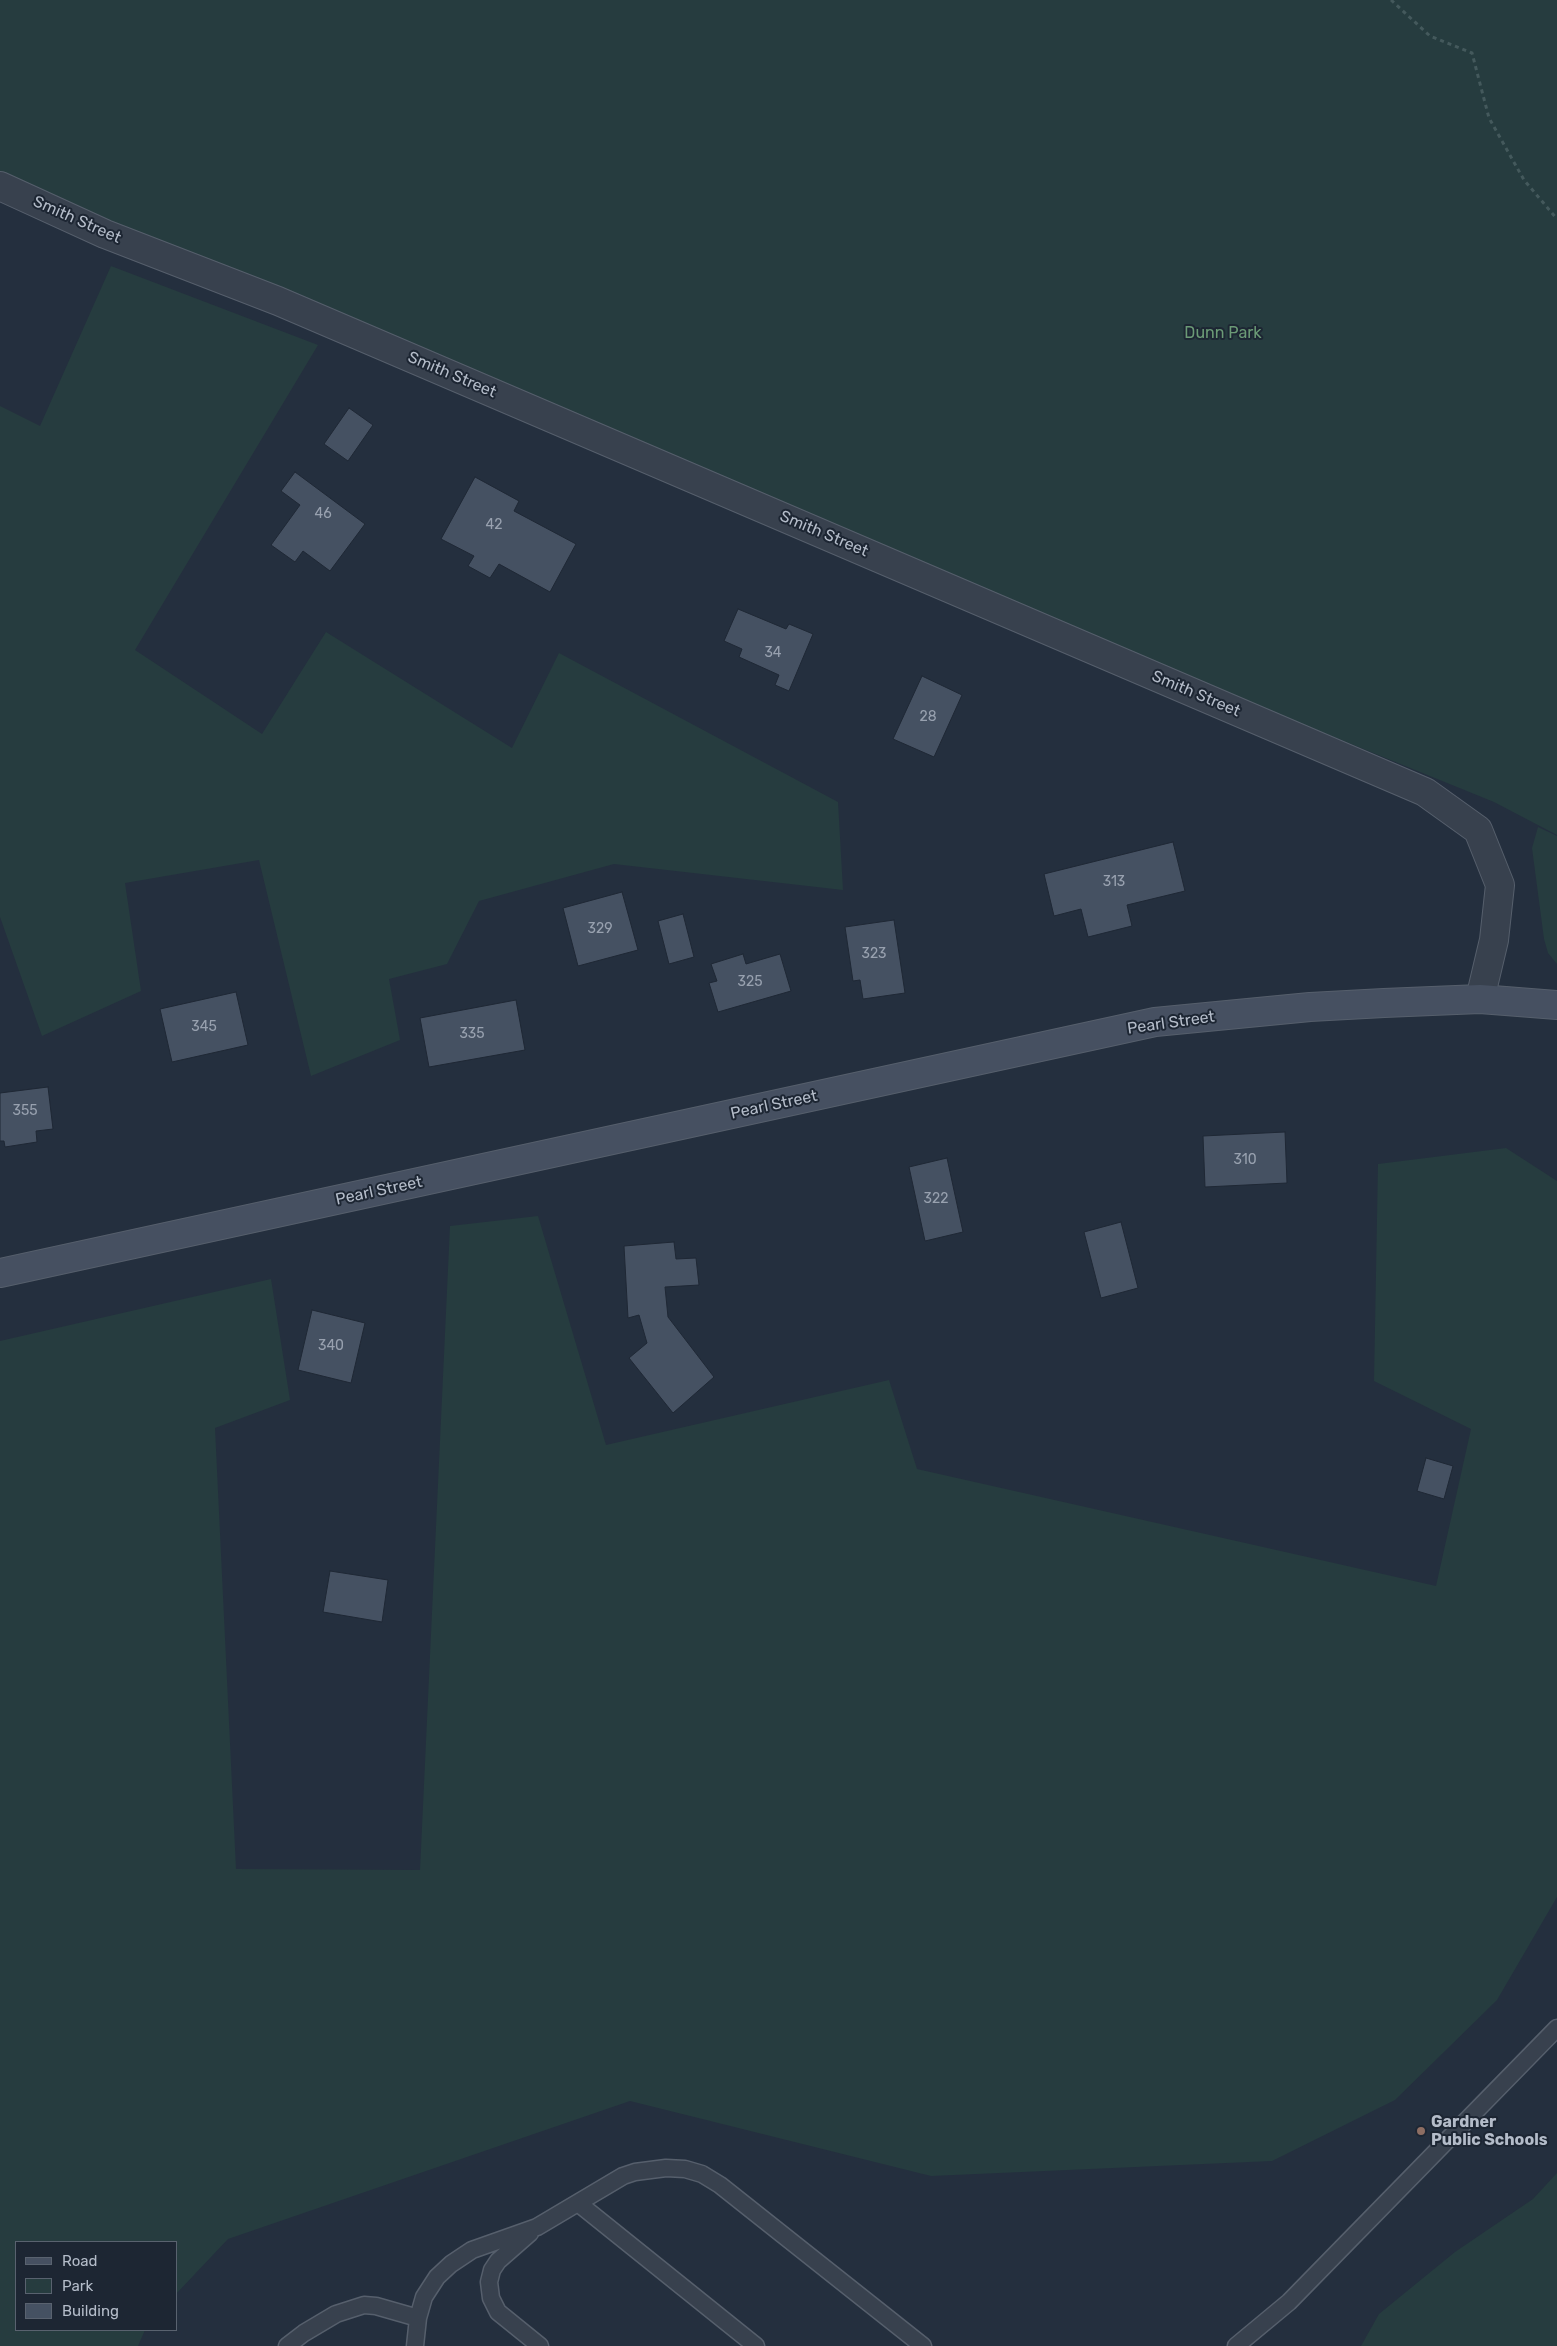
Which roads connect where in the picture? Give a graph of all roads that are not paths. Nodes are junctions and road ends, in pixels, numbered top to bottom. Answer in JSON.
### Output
{"nodes":[{"id":1,"x":0,"y":186,"type":"edge"},
{"id":2,"x":1480,"y":999,"type":"junction"},
{"id":3,"x":1557,"y":1005,"type":"edge"},
{"id":4,"x":0,"y":1274,"type":"edge"},
{"id":5,"x":1557,"y":2028,"type":"edge"},
{"id":6,"x":578,"y":2203,"type":"junction"},
{"id":7,"x":538,"y":2227,"type":"junction"},
{"id":8,"x":418,"y":2318,"type":"junction"},
{"id":9,"x":1240,"y":2345,"type":"edge"},
{"id":10,"x":287,"y":2346,"type":"edge"},
{"id":11,"x":415,"y":2346,"type":"edge"},
{"id":12,"x":540,"y":2346,"type":"edge"},
{"id":13,"x":756,"y":2346,"type":"edge"},
{"id":14,"x":923,"y":2346,"type":"edge"}],
"edges":[{"from":1,"to":2,"type":"street","name":"Smith Street"},
{"from":2,"to":3,"type":"main road","name":"Pearl Street"},
{"from":2,"to":4,"type":"main road","name":"Pearl Street"},
{"from":5,"to":9,"type":"lane"},
{"from":6,"to":7,"type":"lane"},
{"from":6,"to":13,"type":"lane"},
{"from":6,"to":14,"type":"lane"},
{"from":7,"to":8,"type":"lane"},
{"from":7,"to":12,"type":"lane"},
{"from":8,"to":10,"type":"lane"},
{"from":8,"to":11,"type":"lane"}]}
